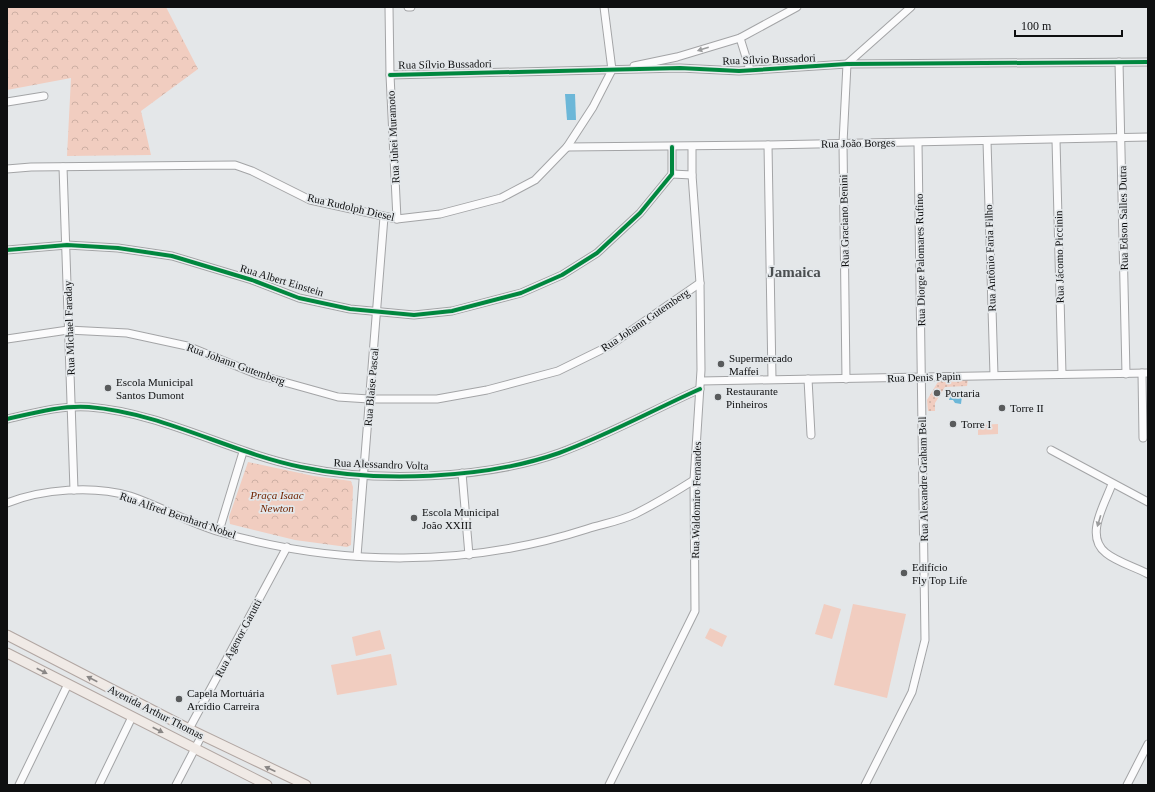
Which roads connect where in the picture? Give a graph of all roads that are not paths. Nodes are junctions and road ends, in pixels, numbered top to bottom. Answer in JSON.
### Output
{"nodes":[{"id":1,"x":389,"y":7,"type":"edge"},
{"id":2,"x":604,"y":7,"type":"edge"},
{"id":3,"x":797,"y":7,"type":"edge"},
{"id":4,"x":911,"y":7,"type":"edge"},
{"id":5,"x":740,"y":38,"type":"junction"},
{"id":6,"x":677,"y":57,"type":"junction"},
{"id":7,"x":1119,"y":62,"type":"junction"},
{"id":8,"x":1148,"y":62,"type":"edge"},
{"id":9,"x":847,"y":64,"type":"junction"},
{"id":10,"x":680,"y":68,"type":"junction"},
{"id":11,"x":612,"y":70,"type":"junction"},
{"id":12,"x":750,"y":70,"type":"junction"},
{"id":13,"x":390,"y":75,"type":"junction"},
{"id":14,"x":44,"y":96,"type":"dead end"},
{"id":15,"x":7,"y":102,"type":"edge"},
{"id":16,"x":1148,"y":137,"type":"edge"},
{"id":17,"x":1121,"y":138,"type":"junction"},
{"id":18,"x":1056,"y":140,"type":"junction"},
{"id":19,"x":987,"y":141,"type":"junction"},
{"id":20,"x":843,"y":143,"type":"junction"},
{"id":21,"x":918,"y":143,"type":"junction"},
{"id":22,"x":768,"y":145,"type":"junction"},
{"id":23,"x":692,"y":146,"type":"junction"},
{"id":24,"x":567,"y":147,"type":"junction"},
{"id":25,"x":672,"y":147,"type":"junction"},
{"id":26,"x":63,"y":167,"type":"junction"},
{"id":27,"x":7,"y":170,"type":"edge"},
{"id":28,"x":672,"y":174,"type":"junction"},
{"id":29,"x":692,"y":175,"type":"junction"},
{"id":30,"x":384,"y":217,"type":"junction"},
{"id":31,"x":397,"y":219,"type":"junction"},
{"id":32,"x":67,"y":244,"type":"junction"},
{"id":33,"x":7,"y":250,"type":"edge"},
{"id":34,"x":700,"y":283,"type":"junction"},
{"id":35,"x":378,"y":313,"type":"junction"},
{"id":36,"x":68,"y":330,"type":"junction"},
{"id":37,"x":7,"y":339,"type":"edge"},
{"id":38,"x":1145,"y":373,"type":"edge"},
{"id":39,"x":1062,"y":374,"type":"junction"},
{"id":40,"x":1126,"y":374,"type":"junction"},
{"id":41,"x":994,"y":375,"type":"junction"},
{"id":42,"x":921,"y":377,"type":"junction"},
{"id":43,"x":772,"y":379,"type":"junction"},
{"id":44,"x":808,"y":379,"type":"junction"},
{"id":45,"x":846,"y":379,"type":"junction"},
{"id":46,"x":700,"y":385,"type":"junction"},
{"id":47,"x":369,"y":399,"type":"junction"},
{"id":48,"x":72,"y":408,"type":"junction"},
{"id":49,"x":7,"y":419,"type":"edge"},
{"id":50,"x":811,"y":434,"type":"dead end"},
{"id":51,"x":1143,"y":438,"type":"dead end"},
{"id":52,"x":1051,"y":450,"type":"dead end"},
{"id":53,"x":243,"y":452,"type":"junction"},
{"id":54,"x":462,"y":474,"type":"junction"},
{"id":55,"x":363,"y":475,"type":"junction"},
{"id":56,"x":694,"y":480,"type":"junction"},
{"id":57,"x":1112,"y":484,"type":"junction"},
{"id":58,"x":74,"y":490,"type":"junction"},
{"id":59,"x":1148,"y":502,"type":"edge"},
{"id":60,"x":7,"y":504,"type":"edge"},
{"id":61,"x":219,"y":531,"type":"junction"},
{"id":62,"x":287,"y":547,"type":"junction"},
{"id":63,"x":469,"y":555,"type":"junction"},
{"id":64,"x":357,"y":556,"type":"junction"},
{"id":65,"x":1148,"y":574,"type":"edge"},
{"id":66,"x":7,"y":635,"type":"edge"},
{"id":67,"x":7,"y":653,"type":"edge"},
{"id":68,"x":68,"y":684,"type":"junction"},
{"id":69,"x":132,"y":717,"type":"junction"},
{"id":70,"x":190,"y":729,"type":"junction"},
{"id":71,"x":202,"y":735,"type":"junction"},
{"id":72,"x":1148,"y":744,"type":"edge"},
{"id":73,"x":194,"y":748,"type":"junction"},
{"id":74,"x":256,"y":783,"type":"edge"},
{"id":75,"x":19,"y":785,"type":"edge"},
{"id":76,"x":99,"y":785,"type":"edge"},
{"id":77,"x":176,"y":785,"type":"edge"},
{"id":78,"x":266,"y":785,"type":"edge"},
{"id":79,"x":306,"y":785,"type":"edge"},
{"id":80,"x":609,"y":785,"type":"edge"},
{"id":81,"x":865,"y":785,"type":"edge"},
{"id":82,"x":1127,"y":785,"type":"edge"}],
"edges":[{"from":1,"to":13,"type":"street","name":"Rua Juhei Muramoto"},
{"from":2,"to":11,"type":"street"},
{"from":3,"to":5,"type":"street"},
{"from":4,"to":9,"type":"street"},
{"from":5,"to":6,"type":"street","one_way":true},
{"from":5,"to":12,"type":"street"},
{"from":6,"to":10,"type":"street"},
{"from":6,"to":11,"type":"street"},
{"from":7,"to":8,"type":"street","name":"Rua Sílvio Bussadori"},
{"from":7,"to":9,"type":"street","name":"Rua Sílvio Bussadori"},
{"from":7,"to":17,"type":"street","name":"Rua Edson Salles Dutra"},
{"from":9,"to":12,"type":"street","name":"Rua Sílvio Bussadori"},
{"from":9,"to":20,"type":"street","name":"Rua Graciano Benini"},
{"from":10,"to":11,"type":"street","name":"Rua Sílvio Bussadori"},
{"from":10,"to":12,"type":"street","name":"Rua Sílvio Bussadori"},
{"from":11,"to":13,"type":"street","name":"Rua Sílvio Bussadori"},
{"from":11,"to":24,"type":"street","name":"Rua Rudolph Diesel"},
{"from":13,"to":31,"type":"street","name":"Rua Juhei Muramoto"},
{"from":14,"to":15,"type":"street"},
{"from":16,"to":17,"type":"street","name":"Rua João Borges"},
{"from":17,"to":18,"type":"street","name":"Rua João Borges"},
{"from":17,"to":40,"type":"street","name":"Rua Edson Salles Dutra"},
{"from":18,"to":19,"type":"street","name":"Rua João Borges"},
{"from":18,"to":39,"type":"street","name":"Rua Jácomo Piccinin"},
{"from":19,"to":21,"type":"street","name":"Rua João Borges"},
{"from":19,"to":41,"type":"street","name":"Rua Antônio Faria Filho"},
{"from":20,"to":21,"type":"street","name":"Rua João Borges"},
{"from":20,"to":22,"type":"street","name":"Rua João Borges"},
{"from":20,"to":45,"type":"street","name":"Rua Graciano Benini"},
{"from":21,"to":42,"type":"street","name":"Rua Diorge Palomares Rufino"},
{"from":22,"to":23,"type":"street","name":"Rua João Borges"},
{"from":22,"to":43,"type":"street"},
{"from":23,"to":25,"type":"street","name":"Rua João Borges"},
{"from":23,"to":29,"type":"street","name":"Rua Waldomiro Fernandes"},
{"from":24,"to":25,"type":"street","name":"Rua João Borges"},
{"from":24,"to":31,"type":"street","name":"Rua Rudolph Diesel"},
{"from":25,"to":28,"type":"street"},
{"from":26,"to":27,"type":"street","name":"Rua Rudolph Diesel"},
{"from":26,"to":30,"type":"street","name":"Rua Rudolph Diesel"},
{"from":26,"to":32,"type":"street","name":"Rua Michael Faraday"},
{"from":28,"to":29,"type":"street"},
{"from":28,"to":35,"type":"street","name":"Rua Albert Einstein"},
{"from":29,"to":34,"type":"street","name":"Rua Waldomiro Fernandes"},
{"from":30,"to":31,"type":"street","name":"Rua Rudolph Diesel"},
{"from":30,"to":35,"type":"street","name":"Rua Blaise Pascal"},
{"from":32,"to":33,"type":"street","name":"Rua Albert Einstein"},
{"from":32,"to":35,"type":"street","name":"Rua Albert Einstein"},
{"from":32,"to":36,"type":"street","name":"Rua Michael Faraday"},
{"from":34,"to":46,"type":"street","name":"Rua Waldomiro Fernandes"},
{"from":34,"to":47,"type":"street","name":"Rua Johann Gutemberg"},
{"from":35,"to":47,"type":"street","name":"Rua Blaise Pascal"},
{"from":36,"to":37,"type":"street","name":"Rua Johann Gutemberg"},
{"from":36,"to":47,"type":"street","name":"Rua Johann Gutemberg"},
{"from":36,"to":48,"type":"street","name":"Rua Michael Faraday"},
{"from":38,"to":40,"type":"street","name":"Rua Denis Papin"},
{"from":38,"to":51,"type":"street"},
{"from":39,"to":40,"type":"street","name":"Rua Denis Papin"},
{"from":39,"to":41,"type":"street","name":"Rua Denis Papin"},
{"from":41,"to":42,"type":"street","name":"Rua Denis Papin"},
{"from":42,"to":45,"type":"street","name":"Rua Denis Papin"},
{"from":42,"to":81,"type":"street","name":"Rua Alexandre Graham Bell"},
{"from":43,"to":44,"type":"street","name":"Rua Denis Papin"},
{"from":43,"to":46,"type":"street","name":"Rua Denis Papin"},
{"from":44,"to":45,"type":"street","name":"Rua Denis Papin"},
{"from":44,"to":50,"type":"street"},
{"from":46,"to":54,"type":"street","name":"Rua Alessandro Volta"},
{"from":46,"to":56,"type":"street","name":"Rua Waldomiro Fernandes"},
{"from":47,"to":55,"type":"street","name":"Rua Blaise Pascal"},
{"from":48,"to":49,"type":"street","name":"Rua Alessandro Volta"},
{"from":48,"to":53,"type":"street","name":"Rua Alessandro Volta"},
{"from":48,"to":58,"type":"street","name":"Rua Michael Faraday"},
{"from":52,"to":57,"type":"street"},
{"from":53,"to":55,"type":"street","name":"Rua Alessandro Volta"},
{"from":53,"to":61,"type":"street"},
{"from":54,"to":55,"type":"street","name":"Rua Alessandro Volta"},
{"from":54,"to":63,"type":"street"},
{"from":55,"to":64,"type":"street","name":"Rua Blaise Pascal"},
{"from":56,"to":63,"type":"street","name":"Rua Alfred Bernhard Nobel"},
{"from":56,"to":80,"type":"street","name":"Rua Waldomiro Fernandes"},
{"from":57,"to":59,"type":"street"},
{"from":57,"to":65,"type":"street","one_way":true},
{"from":58,"to":60,"type":"street","name":"Rua Alfred Bernhard Nobel"},
{"from":58,"to":61,"type":"street","name":"Rua Alfred Bernhard Nobel"},
{"from":61,"to":62,"type":"street","name":"Rua Alfred Bernhard Nobel"},
{"from":62,"to":64,"type":"street","name":"Rua Alfred Bernhard Nobel"},
{"from":62,"to":70,"type":"street","name":"Rua Agenor Garutti"},
{"from":63,"to":64,"type":"street","name":"Rua Alfred Bernhard Nobel"},
{"from":70,"to":66,"type":"main road","name":"Avenida Arthur Thomas","one_way":true},
{"from":67,"to":68,"type":"main road","name":"Avenida Arthur Thomas","one_way":true},
{"from":68,"to":69,"type":"main road","name":"Avenida Arthur Thomas"},
{"from":68,"to":75,"type":"street"},
{"from":69,"to":73,"type":"main road","name":"Avenida Arthur Thomas","one_way":true},
{"from":69,"to":76,"type":"street"},
{"from":70,"to":71,"type":"main road","name":"Avenida Arthur Thomas"},
{"from":71,"to":73,"type":"street"},
{"from":79,"to":71,"type":"main road","name":"Avenida Arthur Thomas","one_way":true},
{"from":72,"to":82,"type":"street"},
{"from":73,"to":74,"type":"main road","name":"Avenida Arthur Thomas"},
{"from":73,"to":77,"type":"street"},
{"from":74,"to":78,"type":"main road","name":"Avenida Arthur Thomas"}]}
